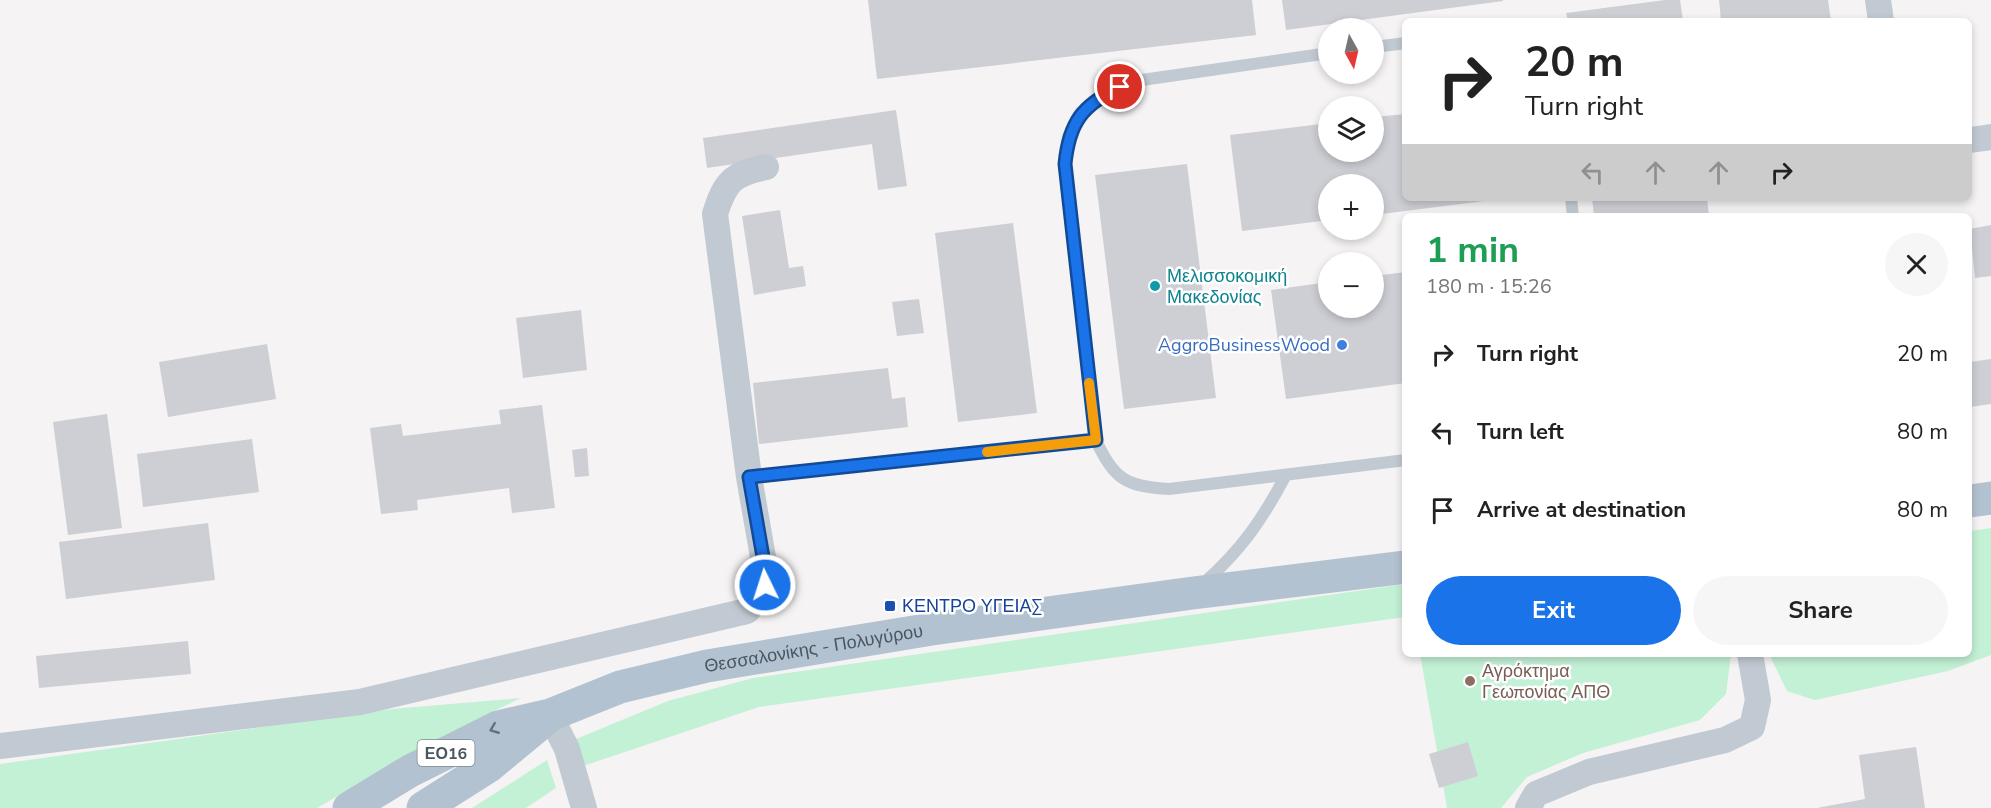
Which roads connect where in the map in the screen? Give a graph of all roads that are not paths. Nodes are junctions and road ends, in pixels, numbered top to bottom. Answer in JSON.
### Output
{"nodes":[{"id":1,"x":1878,"y":0,"type":"edge"},
{"id":2,"x":1881,"y":18,"type":"edge"},
{"id":3,"x":1402,"y":44,"type":"edge"},
{"id":4,"x":1384,"y":46,"type":"edge"},
{"id":5,"x":1318,"y":55,"type":"edge"},
{"id":6,"x":1991,"y":137,"type":"edge"},
{"id":7,"x":1972,"y":140,"type":"edge"},
{"id":8,"x":766,"y":167,"type":"dead end"},
{"id":9,"x":1096,"y":440,"type":"junction"},
{"id":10,"x":1402,"y":460,"type":"edge"},
{"id":11,"x":1286,"y":475,"type":"junction"},
{"id":12,"x":749,"y":477,"type":"junction"},
{"id":13,"x":1991,"y":498,"type":"edge"},
{"id":14,"x":1972,"y":501,"type":"edge"},
{"id":15,"x":1402,"y":567,"type":"edge"},
{"id":16,"x":1193,"y":593,"type":"junction"},
{"id":17,"x":1751,"y":657,"type":"edge"},
{"id":18,"x":550,"y":715,"type":"junction"},
{"id":19,"x":0,"y":746,"type":"edge"},
{"id":20,"x":349,"y":808,"type":"edge"},
{"id":21,"x":423,"y":808,"type":"edge"},
{"id":22,"x":584,"y":808,"type":"edge"},
{"id":23,"x":1528,"y":808,"type":"edge"}],
"edges":[{"from":1,"to":2,"type":"street"},
{"from":3,"to":4,"type":"lane"},
{"from":5,"to":9,"type":"lane"},
{"from":6,"to":7,"type":"street"},
{"from":8,"to":12,"type":"street"},
{"from":9,"to":11,"type":"lane"},
{"from":9,"to":12,"type":"lane"},
{"from":10,"to":11,"type":"lane"},
{"from":11,"to":16,"type":"lane"},
{"from":12,"to":19,"type":"street"},
{"from":13,"to":14,"type":"main road"},
{"from":15,"to":16,"type":"main road","name":"Θεσσαλονίκης - Πολυγύρου","number":"ΕΟ16"},
{"from":16,"to":18,"type":"main road","name":"Θεσσαλονίκης - Πολυγύρου","number":"ΕΟ16"},
{"from":17,"to":23,"type":"street"},
{"from":18,"to":20,"type":"main road","name":"Θεσσαλονίκης - Πολυγύρου","number":"ΕΟ16","one_way":true},
{"from":18,"to":21,"type":"main road","name":"Θεσσαλονίκης - Πολυγύρου","number":"ΕΟ16"},
{"from":18,"to":22,"type":"street"}]}
